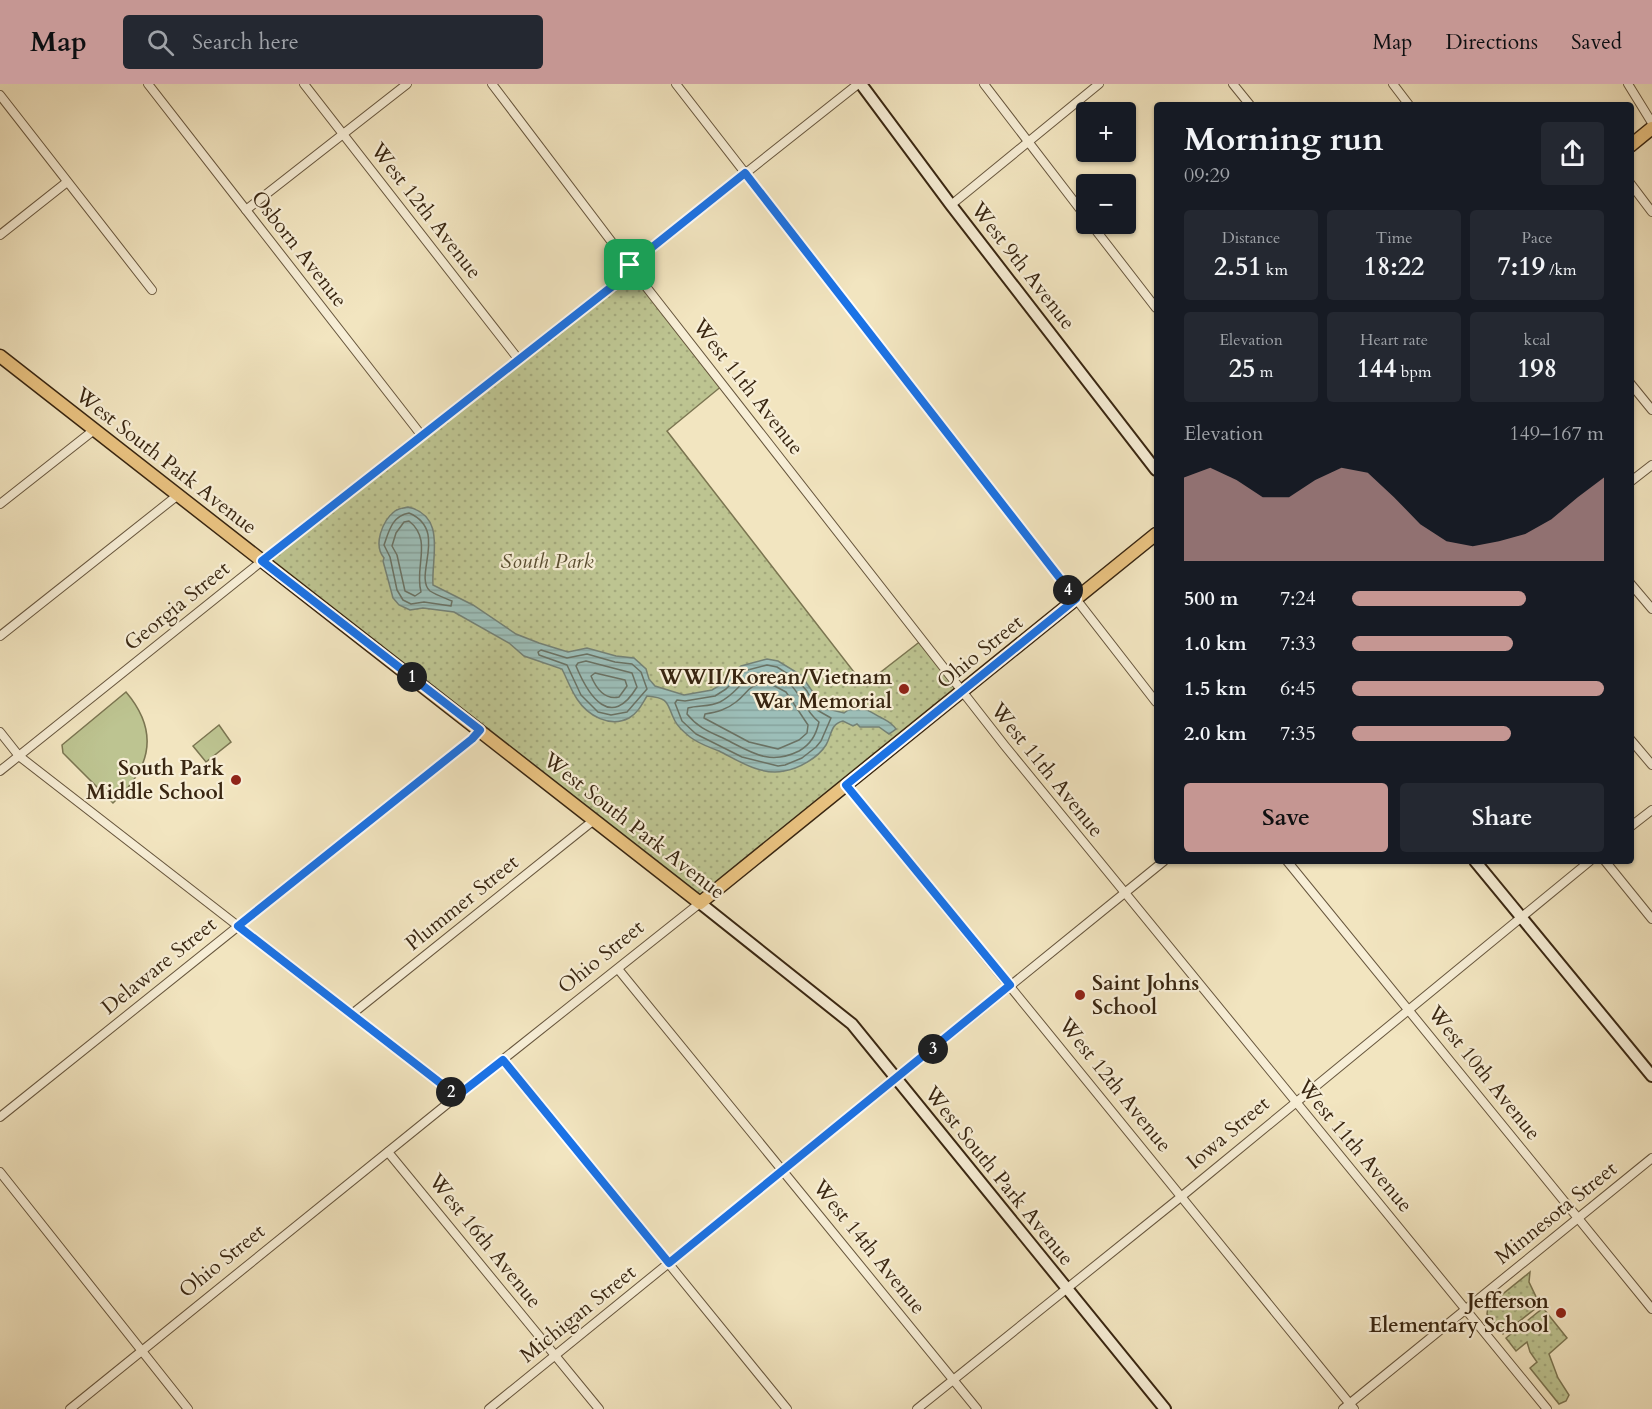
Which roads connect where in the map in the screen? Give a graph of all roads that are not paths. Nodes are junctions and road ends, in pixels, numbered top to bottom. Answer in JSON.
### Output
{"nodes":[{"id":1,"x":148,"y":84,"type":"edge"},
{"id":2,"x":304,"y":84,"type":"edge"},
{"id":3,"x":407,"y":84,"type":"edge"},
{"id":4,"x":492,"y":84,"type":"edge"},
{"id":5,"x":676,"y":84,"type":"edge"},
{"id":6,"x":860,"y":84,"type":"edge"},
{"id":7,"x":984,"y":84,"type":"edge"},
{"id":8,"x":1099,"y":84,"type":"edge"},
{"id":9,"x":1233,"y":84,"type":"edge"},
{"id":10,"x":1393,"y":84,"type":"edge"},
{"id":11,"x":1628,"y":84,"type":"edge"},
{"id":12,"x":0,"y":95,"type":"edge"},
{"id":13,"x":1248,"y":102,"type":"edge"},
{"id":14,"x":1408,"y":102,"type":"edge"},
{"id":15,"x":1652,"y":123,"type":"edge"},
{"id":16,"x":1652,"y":128,"type":"edge"},
{"id":17,"x":344,"y":135,"type":"junction"},
{"id":18,"x":1028,"y":141,"type":"junction"},
{"id":19,"x":1634,"y":143,"type":"edge"},
{"id":20,"x":745,"y":173,"type":"junction"},
{"id":21,"x":67,"y":182,"type":"junction"},
{"id":22,"x":1634,"y":188,"type":"edge"},
{"id":23,"x":1076,"y":204,"type":"edge"},
{"id":24,"x":951,"y":205,"type":"junction"},
{"id":25,"x":246,"y":210,"type":"junction"},
{"id":26,"x":1652,"y":212,"type":"edge"},
{"id":27,"x":1099,"y":234,"type":"edge"},
{"id":28,"x":0,"y":235,"type":"edge"},
{"id":29,"x":632,"y":267,"type":"junction"},
{"id":30,"x":152,"y":290,"type":"dead end"},
{"id":31,"x":1154,"y":305,"type":"edge"},
{"id":32,"x":0,"y":356,"type":"edge"},
{"id":33,"x":519,"y":360,"type":"junction"},
{"id":34,"x":1634,"y":388,"type":"edge"},
{"id":35,"x":1652,"y":410,"type":"edge"},
{"id":36,"x":94,"y":430,"type":"junction"},
{"id":37,"x":422,"y":435,"type":"junction"},
{"id":38,"x":1652,"y":465,"type":"edge"},
{"id":39,"x":1154,"y":467,"type":"edge"},
{"id":40,"x":1634,"y":479,"type":"edge"},
{"id":41,"x":178,"y":495,"type":"junction"},
{"id":42,"x":0,"y":504,"type":"edge"},
{"id":43,"x":1154,"y":536,"type":"edge"},
{"id":44,"x":262,"y":561,"type":"junction"},
{"id":45,"x":1634,"y":588,"type":"edge"},
{"id":46,"x":1076,"y":599,"type":"junction"},
{"id":47,"x":1652,"y":609,"type":"edge"},
{"id":48,"x":0,"y":636,"type":"edge"},
{"id":49,"x":962,"y":691,"type":"junction"},
{"id":50,"x":1154,"y":699,"type":"edge"},
{"id":51,"x":480,"y":730,"type":"junction"},
{"id":52,"x":0,"y":732,"type":"edge"},
{"id":53,"x":1634,"y":744,"type":"edge"},
{"id":54,"x":19,"y":756,"type":"junction"},
{"id":55,"x":1652,"y":765,"type":"edge"},
{"id":56,"x":0,"y":771,"type":"edge"},
{"id":57,"x":846,"y":785,"type":"junction"},
{"id":58,"x":1652,"y":810,"type":"edge"},
{"id":59,"x":594,"y":820,"type":"junction"},
{"id":60,"x":1634,"y":824,"type":"edge"},
{"id":61,"x":1160,"y":864,"type":"edge"},
{"id":62,"x":1289,"y":864,"type":"edge"},
{"id":63,"x":1477,"y":864,"type":"edge"},
{"id":64,"x":1586,"y":864,"type":"edge"},
{"id":65,"x":1607,"y":864,"type":"edge"},
{"id":66,"x":1123,"y":894,"type":"junction"},
{"id":67,"x":700,"y":903,"type":"junction"},
{"id":68,"x":1522,"y":918,"type":"junction"},
{"id":69,"x":1652,"y":919,"type":"edge"},
{"id":70,"x":238,"y":926,"type":"junction"},
{"id":71,"x":618,"y":969,"type":"junction"},
{"id":72,"x":1010,"y":985,"type":"junction"},
{"id":73,"x":1409,"y":1010,"type":"junction"},
{"id":74,"x":352,"y":1014,"type":"junction"},
{"id":75,"x":503,"y":1060,"type":"junction"},
{"id":76,"x":1652,"y":1076,"type":"edge"},
{"id":77,"x":896,"y":1079,"type":"junction"},
{"id":78,"x":457,"y":1096,"type":"junction"},
{"id":79,"x":1294,"y":1102,"type":"junction"},
{"id":80,"x":0,"y":1117,"type":"edge"},
{"id":81,"x":388,"y":1152,"type":"junction"},
{"id":82,"x":1652,"y":1158,"type":"edge"},
{"id":83,"x":783,"y":1170,"type":"junction"},
{"id":84,"x":0,"y":1172,"type":"edge"},
{"id":85,"x":1182,"y":1196,"type":"junction"},
{"id":86,"x":1578,"y":1218,"type":"junction"},
{"id":87,"x":669,"y":1263,"type":"junction"},
{"id":88,"x":1065,"y":1288,"type":"junction"},
{"id":89,"x":1652,"y":1309,"type":"edge"},
{"id":90,"x":1467,"y":1310,"type":"junction"},
{"id":91,"x":143,"y":1351,"type":"junction"},
{"id":92,"x":555,"y":1356,"type":"junction"},
{"id":93,"x":953,"y":1379,"type":"junction"},
{"id":94,"x":1349,"y":1407,"type":"edge"},
{"id":95,"x":70,"y":1409,"type":"edge"},
{"id":96,"x":188,"y":1409,"type":"edge"},
{"id":97,"x":489,"y":1409,"type":"edge"},
{"id":98,"x":599,"y":1409,"type":"edge"},
{"id":99,"x":787,"y":1409,"type":"edge"},
{"id":100,"x":916,"y":1409,"type":"edge"},
{"id":101,"x":977,"y":1409,"type":"edge"},
{"id":102,"x":1164,"y":1409,"type":"edge"},
{"id":103,"x":1547,"y":1409,"type":"edge"}],
"edges":[{"from":1,"to":25,"type":"street","name":"Osborn Avenue"},
{"from":2,"to":17,"type":"street","name":"West 12th Avenue"},
{"from":3,"to":17,"type":"street"},
{"from":4,"to":29,"type":"street","name":"West 11th Avenue"},
{"from":5,"to":20,"type":"street"},
{"from":6,"to":20,"type":"street","name":"Georgia Street"},
{"from":6,"to":24,"type":"main road","name":"West 9th Avenue"},
{"from":7,"to":18,"type":"street"},
{"from":8,"to":18,"type":"street"},
{"from":9,"to":13,"type":"street"},
{"from":10,"to":14,"type":"street"},
{"from":11,"to":15,"type":"street"},
{"from":12,"to":21,"type":"street"},
{"from":16,"to":19,"type":"main road"},
{"from":17,"to":25,"type":"street"},
{"from":17,"to":33,"type":"street","name":"West 12th Avenue"},
{"from":18,"to":23,"type":"street"},
{"from":18,"to":24,"type":"street"},
{"from":20,"to":29,"type":"street","name":"Georgia Street"},
{"from":20,"to":46,"type":"street"},
{"from":21,"to":28,"type":"street"},
{"from":21,"to":30,"type":"street"},
{"from":22,"to":26,"type":"street"},
{"from":24,"to":39,"type":"main road","name":"West 9th Avenue"},
{"from":25,"to":37,"type":"street","name":"Osborn Avenue"},
{"from":27,"to":31,"type":"street"},
{"from":29,"to":33,"type":"street","name":"Georgia Street"},
{"from":29,"to":49,"type":"street","name":"West 11th Avenue"},
{"from":32,"to":36,"type":"main road","name":"West South Park Avenue"},
{"from":33,"to":37,"type":"street","name":"Georgia Street"},
{"from":34,"to":35,"type":"street"},
{"from":36,"to":41,"type":"main road","name":"West South Park Avenue"},
{"from":36,"to":42,"type":"street"},
{"from":37,"to":44,"type":"street","name":"Georgia Street"},
{"from":38,"to":40,"type":"street"},
{"from":41,"to":44,"type":"main road","name":"West South Park Avenue"},
{"from":41,"to":48,"type":"street"},
{"from":43,"to":46,"type":"main road","name":"Ohio Street"},
{"from":44,"to":51,"type":"main road","name":"West South Park Avenue"},
{"from":44,"to":54,"type":"street","name":"Georgia Street"},
{"from":45,"to":47,"type":"street"},
{"from":46,"to":49,"type":"main road","name":"Ohio Street"},
{"from":46,"to":50,"type":"street"},
{"from":49,"to":57,"type":"main road","name":"Ohio Street"},
{"from":49,"to":66,"type":"street","name":"West 11th Avenue"},
{"from":51,"to":59,"type":"main road","name":"West South Park Avenue"},
{"from":51,"to":70,"type":"street","name":"Delaware Street"},
{"from":52,"to":54,"type":"street"},
{"from":53,"to":55,"type":"street"},
{"from":54,"to":56,"type":"street","name":"Georgia Street"},
{"from":54,"to":70,"type":"street"},
{"from":57,"to":67,"type":"main road","name":"Ohio Street"},
{"from":57,"to":72,"type":"street","name":"West 12th Avenue"},
{"from":58,"to":60,"type":"street"},
{"from":59,"to":67,"type":"main road","name":"West South Park Avenue"},
{"from":59,"to":74,"type":"street","name":"Plummer Street"},
{"from":61,"to":66,"type":"street","name":"Michigan Street"},
{"from":62,"to":73,"type":"street","name":"West 10th Avenue"},
{"from":63,"to":68,"type":"main road"},
{"from":64,"to":68,"type":"street","name":"Iowa Street"},
{"from":65,"to":69,"type":"street"},
{"from":66,"to":72,"type":"street","name":"Michigan Street"},
{"from":66,"to":79,"type":"street","name":"West 11th Avenue"},
{"from":67,"to":71,"type":"street","name":"Ohio Street"},
{"from":67,"to":77,"type":"main road","name":"West South Park Avenue"},
{"from":68,"to":73,"type":"street","name":"Iowa Street"},
{"from":68,"to":76,"type":"main road"},
{"from":70,"to":74,"type":"street"},
{"from":70,"to":80,"type":"street","name":"Delaware Street"},
{"from":71,"to":75,"type":"street","name":"Ohio Street"},
{"from":71,"to":83,"type":"street","name":"West 14th Avenue"},
{"from":72,"to":77,"type":"street","name":"Michigan Street"},
{"from":72,"to":85,"type":"street","name":"West 12th Avenue"},
{"from":73,"to":79,"type":"street","name":"Iowa Street"},
{"from":73,"to":86,"type":"street","name":"West 10th Avenue"},
{"from":74,"to":78,"type":"street"},
{"from":75,"to":78,"type":"street","name":"Ohio Street"},
{"from":75,"to":87,"type":"street"},
{"from":77,"to":83,"type":"street","name":"Michigan Street"},
{"from":77,"to":88,"type":"main road","name":"West South Park Avenue"},
{"from":78,"to":81,"type":"street","name":"Ohio Street"},
{"from":79,"to":85,"type":"street","name":"Iowa Street"},
{"from":79,"to":90,"type":"street","name":"West 11th Avenue"},
{"from":81,"to":91,"type":"street","name":"Ohio Street"},
{"from":81,"to":92,"type":"street","name":"West 16th Avenue"},
{"from":82,"to":86,"type":"street","name":"Minnesota Street"},
{"from":83,"to":87,"type":"street","name":"Michigan Street"},
{"from":83,"to":93,"type":"street","name":"West 14th Avenue"},
{"from":84,"to":91,"type":"street"},
{"from":85,"to":88,"type":"street","name":"Iowa Street"},
{"from":85,"to":94,"type":"street","name":"West 12th Avenue"},
{"from":86,"to":89,"type":"street","name":"West 10th Avenue"},
{"from":86,"to":90,"type":"street","name":"Minnesota Street"},
{"from":87,"to":92,"type":"street","name":"Michigan Street"},
{"from":87,"to":99,"type":"street"},
{"from":88,"to":93,"type":"street","name":"Iowa Street"},
{"from":88,"to":102,"type":"main road","name":"West South Park Avenue"},
{"from":90,"to":94,"type":"street","name":"Minnesota Street"},
{"from":90,"to":103,"type":"street","name":"West 11th Avenue"},
{"from":91,"to":95,"type":"street","name":"Ohio Street"},
{"from":91,"to":96,"type":"street"},
{"from":92,"to":97,"type":"street","name":"Michigan Street"},
{"from":92,"to":98,"type":"street","name":"West 16th Avenue"},
{"from":93,"to":100,"type":"street","name":"Iowa Street"},
{"from":93,"to":101,"type":"street","name":"West 14th Avenue"}]}
